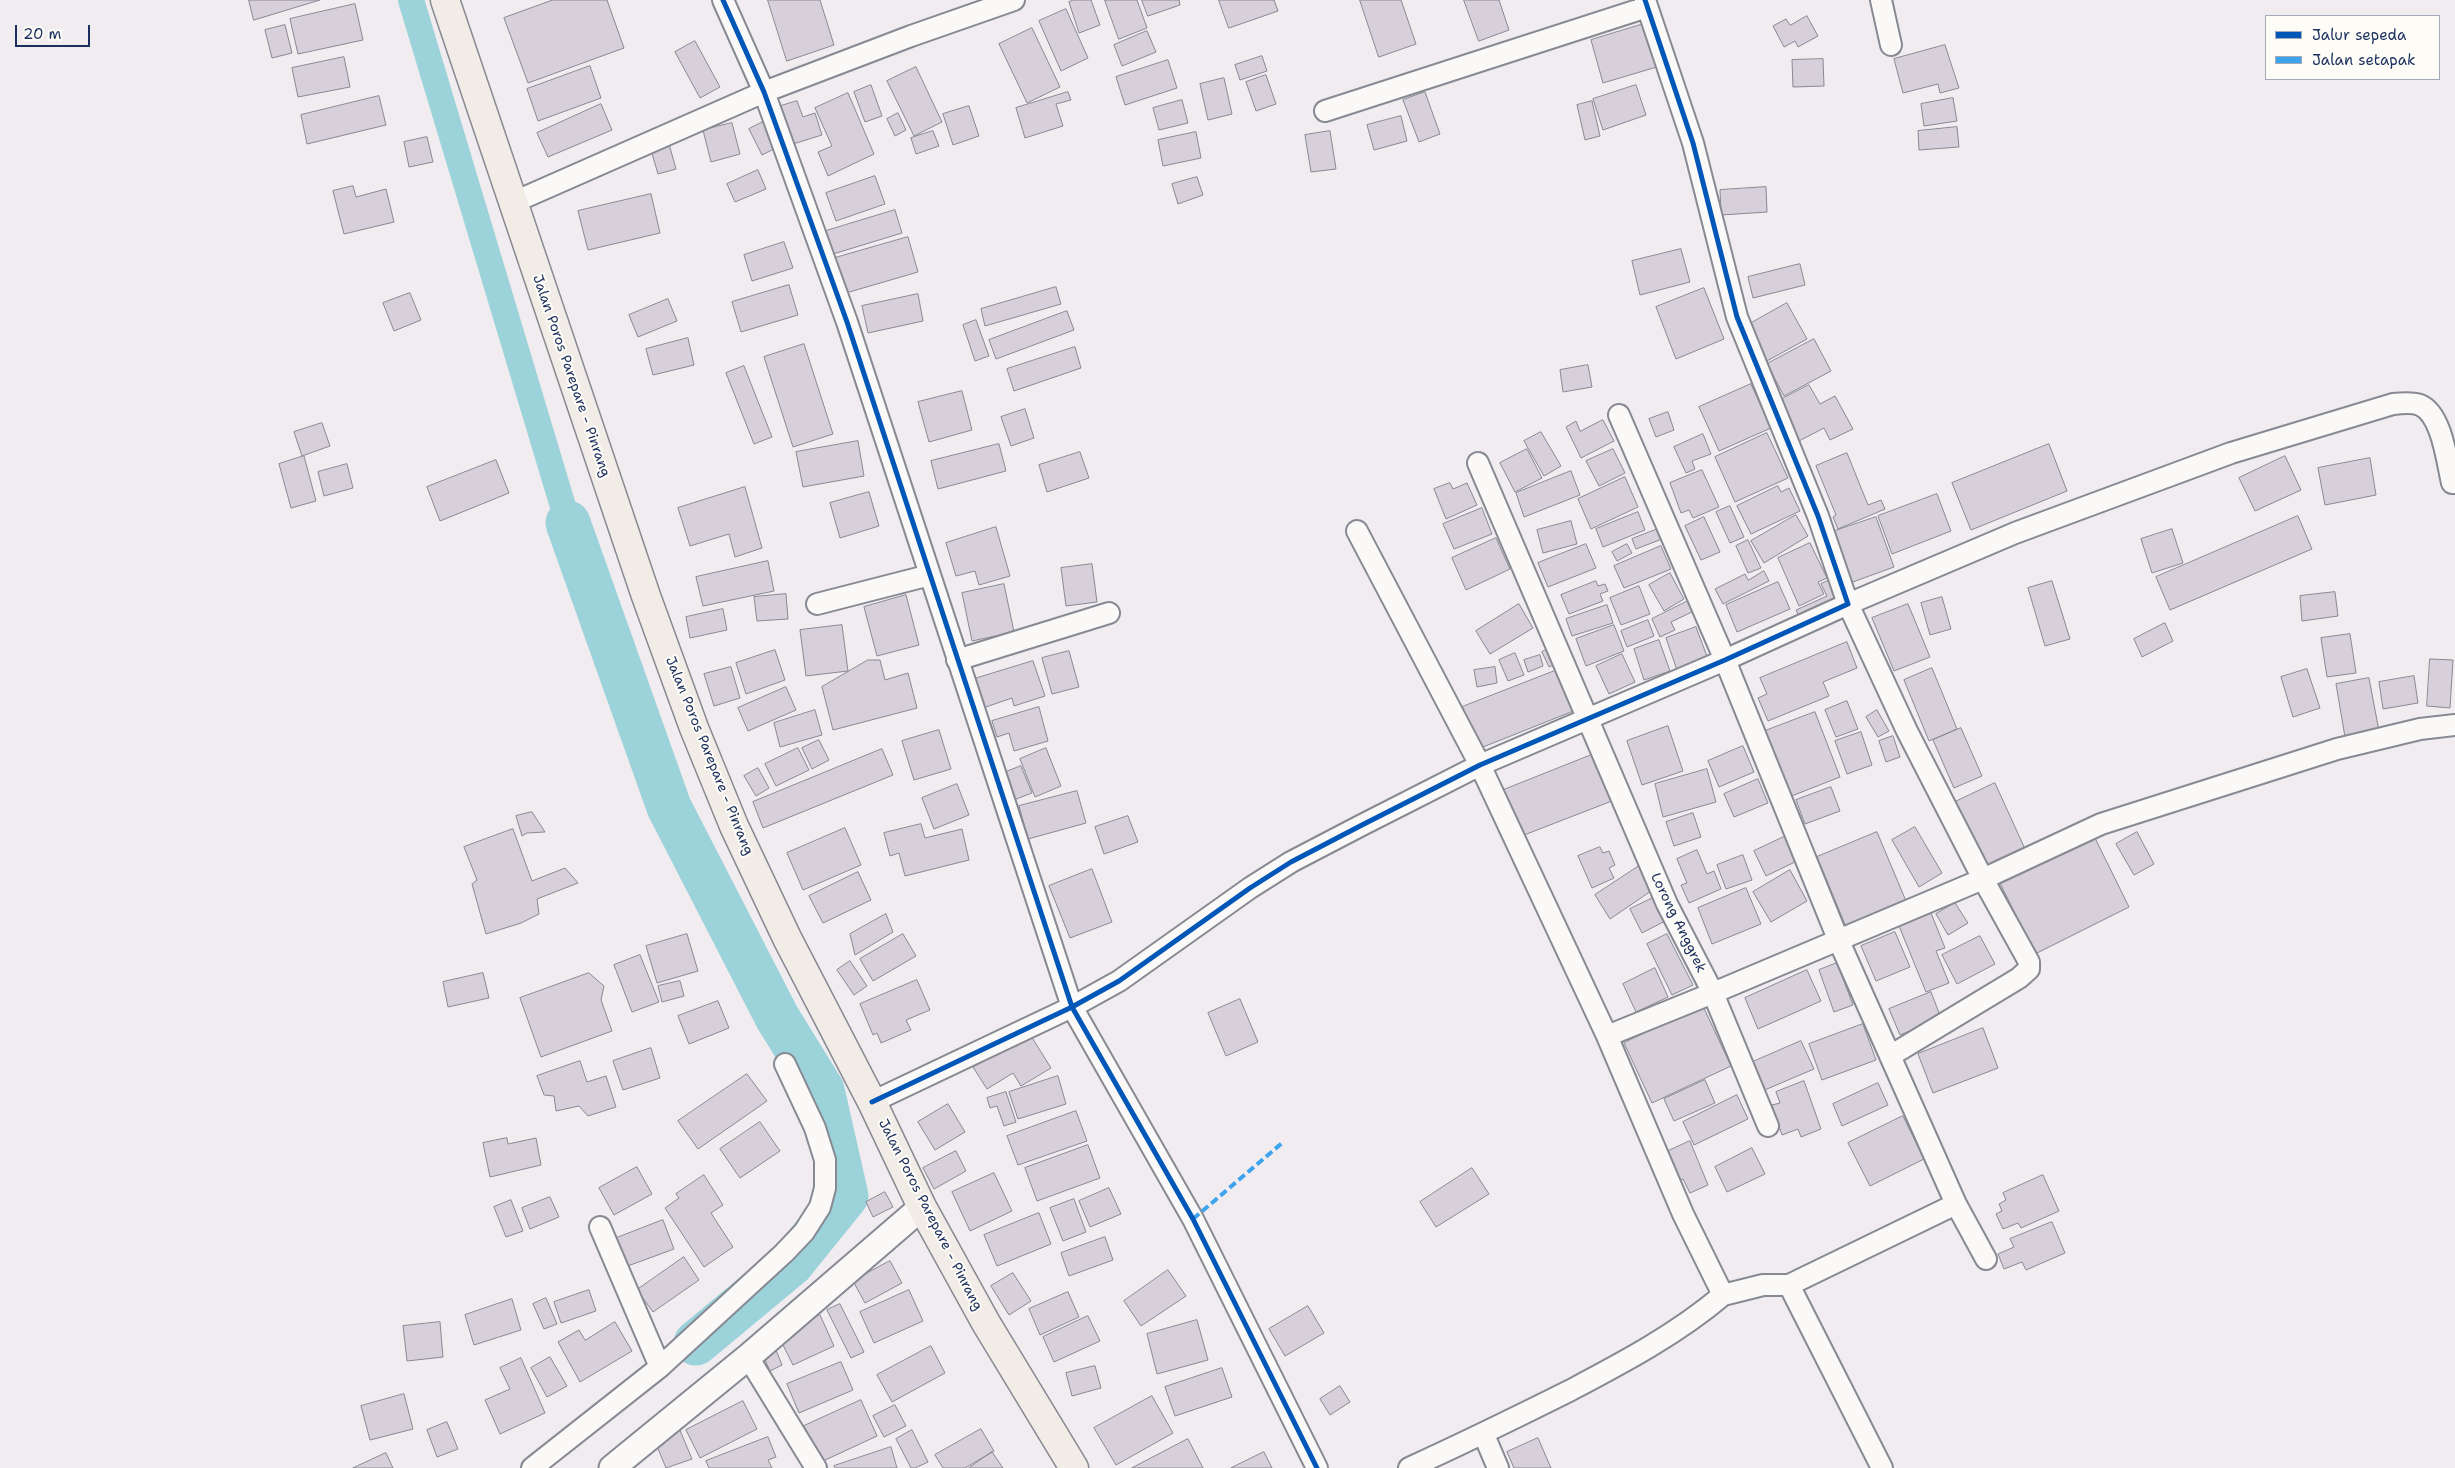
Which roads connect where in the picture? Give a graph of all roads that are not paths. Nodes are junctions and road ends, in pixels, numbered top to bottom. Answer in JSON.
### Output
{"nodes":[{"id":1,"x":445,"y":0,"type":"edge"},
{"id":2,"x":723,"y":0,"type":"edge"},
{"id":3,"x":1014,"y":0,"type":"edge"},
{"id":4,"x":1881,"y":0,"type":"edge"},
{"id":5,"x":1646,"y":4,"type":"edge"},
{"id":6,"x":1891,"y":45,"type":"dead end"},
{"id":7,"x":764,"y":92,"type":"junction"},
{"id":8,"x":1324,"y":111,"type":"dead end"},
{"id":9,"x":512,"y":203,"type":"junction"},
{"id":10,"x":1619,"y":415,"type":"dead end"},
{"id":11,"x":1478,"y":463,"type":"dead end"},
{"id":12,"x":2454,"y":486,"type":"edge"},
{"id":13,"x":1357,"y":531,"type":"dead end"},
{"id":14,"x":930,"y":575,"type":"junction"},
{"id":15,"x":817,"y":604,"type":"dead end"},
{"id":16,"x":1848,"y":604,"type":"junction"},
{"id":17,"x":1109,"y":613,"type":"dead end"},
{"id":18,"x":957,"y":660,"type":"junction"},
{"id":19,"x":1725,"y":660,"type":"junction"},
{"id":20,"x":1588,"y":720,"type":"junction"},
{"id":21,"x":2455,"y":725,"type":"edge"},
{"id":22,"x":1480,"y":765,"type":"junction"},
{"id":23,"x":1983,"y":879,"type":"junction"},
{"id":24,"x":1838,"y":939,"type":"junction"},
{"id":25,"x":1713,"y":993,"type":"junction"},
{"id":26,"x":1072,"y":1008,"type":"junction"},
{"id":27,"x":1607,"y":1036,"type":"junction"},
{"id":28,"x":1890,"y":1056,"type":"junction"},
{"id":29,"x":785,"y":1064,"type":"dead end"},
{"id":30,"x":872,"y":1102,"type":"junction"},
{"id":31,"x":1768,"y":1126,"type":"dead end"},
{"id":32,"x":1956,"y":1204,"type":"junction"},
{"id":33,"x":922,"y":1207,"type":"junction"},
{"id":34,"x":600,"y":1227,"type":"dead end"},
{"id":35,"x":1986,"y":1259,"type":"dead end"},
{"id":36,"x":1790,"y":1285,"type":"junction"},
{"id":37,"x":1723,"y":1295,"type":"junction"},
{"id":38,"x":748,"y":1357,"type":"junction"},
{"id":39,"x":660,"y":1367,"type":"junction"},
{"id":40,"x":1484,"y":1435,"type":"junction"},
{"id":41,"x":532,"y":1468,"type":"edge"},
{"id":42,"x":612,"y":1468,"type":"edge"},
{"id":43,"x":816,"y":1468,"type":"edge"},
{"id":44,"x":1074,"y":1468,"type":"edge"},
{"id":45,"x":1317,"y":1468,"type":"edge"},
{"id":46,"x":1409,"y":1468,"type":"edge"},
{"id":47,"x":1498,"y":1468,"type":"edge"},
{"id":48,"x":1882,"y":1468,"type":"edge"}],
"edges":[{"from":1,"to":9,"type":"highway","name":"Jalan Poros Parepare - Pinrang"},
{"from":2,"to":7,"type":"street"},
{"from":3,"to":7,"type":"street"},
{"from":4,"to":6,"type":"street"},
{"from":5,"to":8,"type":"street"},
{"from":5,"to":16,"type":"street"},
{"from":7,"to":9,"type":"street"},
{"from":7,"to":14,"type":"street"},
{"from":9,"to":30,"type":"highway","name":"Jalan Poros Parepare - Pinrang"},
{"from":10,"to":19,"type":"street"},
{"from":11,"to":20,"type":"street","name":"Lorong Anggrek"},
{"from":12,"to":16,"type":"street"},
{"from":13,"to":22,"type":"street"},
{"from":14,"to":15,"type":"street"},
{"from":14,"to":18,"type":"street"},
{"from":16,"to":19,"type":"street"},
{"from":16,"to":23,"type":"street"},
{"from":17,"to":18,"type":"street"},
{"from":18,"to":26,"type":"street"},
{"from":19,"to":20,"type":"street"},
{"from":19,"to":24,"type":"street"},
{"from":20,"to":22,"type":"street"},
{"from":20,"to":25,"type":"street","name":"Lorong Anggrek"},
{"from":21,"to":23,"type":"street"},
{"from":22,"to":26,"type":"street"},
{"from":22,"to":27,"type":"street"},
{"from":23,"to":24,"type":"street"},
{"from":23,"to":28,"type":"street"},
{"from":24,"to":25,"type":"street"},
{"from":24,"to":28,"type":"street"},
{"from":25,"to":27,"type":"street"},
{"from":25,"to":31,"type":"street","name":"Lorong Anggrek"},
{"from":26,"to":30,"type":"street"},
{"from":26,"to":45,"type":"street"},
{"from":27,"to":37,"type":"street"},
{"from":28,"to":32,"type":"street"},
{"from":29,"to":39,"type":"street"},
{"from":30,"to":33,"type":"highway","name":"Jalan Poros Parepare - Pinrang"},
{"from":32,"to":35,"type":"street"},
{"from":32,"to":36,"type":"street"},
{"from":33,"to":38,"type":"street"},
{"from":33,"to":44,"type":"highway","name":"Jalan Poros Parepare - Pinrang"},
{"from":34,"to":39,"type":"street"},
{"from":36,"to":37,"type":"street"},
{"from":36,"to":48,"type":"street"},
{"from":37,"to":40,"type":"street"},
{"from":38,"to":42,"type":"street"},
{"from":38,"to":43,"type":"street"},
{"from":39,"to":41,"type":"street"},
{"from":40,"to":46,"type":"street"},
{"from":40,"to":47,"type":"street"}]}
